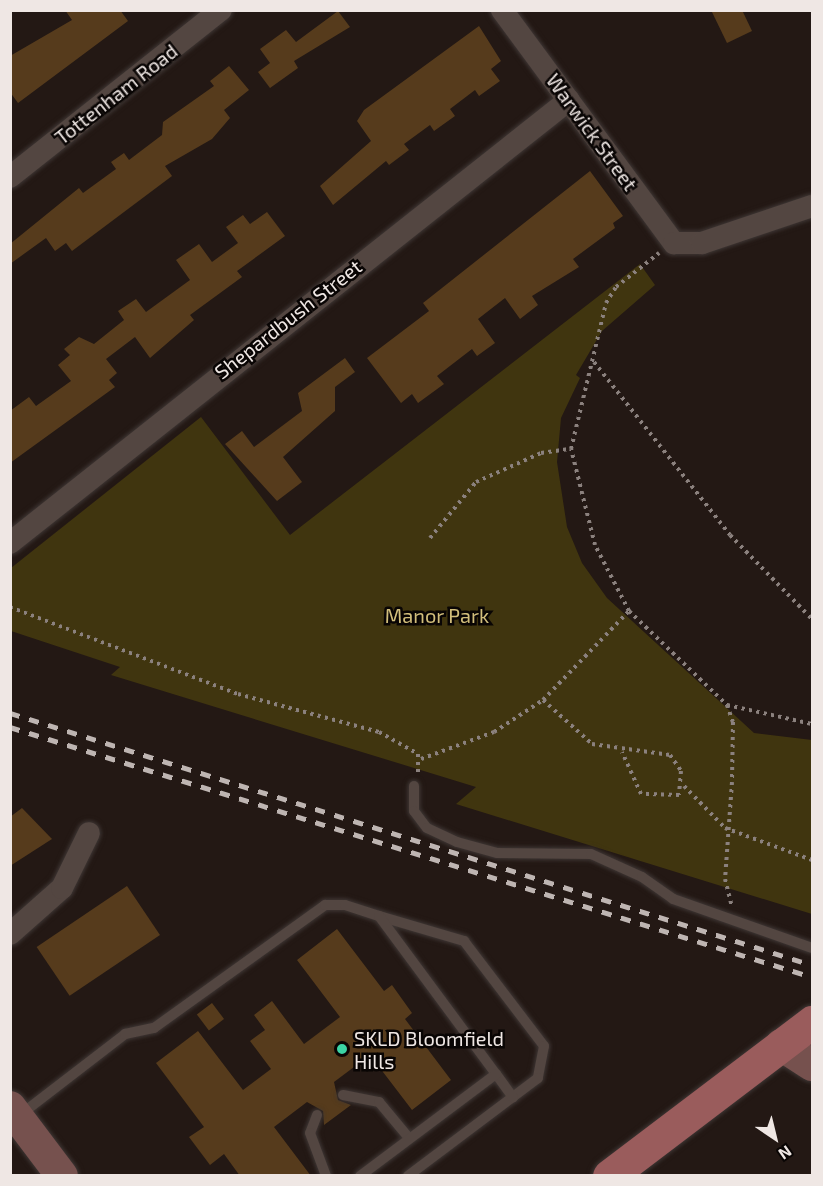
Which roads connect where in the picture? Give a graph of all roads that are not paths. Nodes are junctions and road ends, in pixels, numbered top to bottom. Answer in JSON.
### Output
{"nodes":[{"id":1,"x":221,"y":10,"type":"edge"},
{"id":2,"x":502,"y":10,"type":"edge"},
{"id":3,"x":569,"y":100,"type":"junction"},
{"id":4,"x":10,"y":177,"type":"edge"},
{"id":5,"x":813,"y":206,"type":"edge"},
{"id":6,"x":10,"y":543,"type":"edge"},
{"id":7,"x":414,"y":786,"type":"road end"},
{"id":8,"x":89,"y":833,"type":"dead end"},
{"id":9,"x":379,"y":916,"type":"junction"},
{"id":10,"x":10,"y":934,"type":"edge"},
{"id":11,"x":813,"y":948,"type":"edge"},
{"id":12,"x":813,"y":1022,"type":"edge"},
{"id":13,"x":781,"y":1045,"type":"junction"},
{"id":14,"x":813,"y":1065,"type":"edge"},
{"id":15,"x":496,"y":1074,"type":"junction"},
{"id":16,"x":343,"y":1095,"type":"dead end"},
{"id":17,"x":513,"y":1097,"type":"junction"},
{"id":18,"x":14,"y":1112,"type":"edge"},
{"id":19,"x":317,"y":1115,"type":"dead end"},
{"id":20,"x":410,"y":1138,"type":"junction"},
{"id":21,"x":62,"y":1176,"type":"edge"},
{"id":22,"x":326,"y":1176,"type":"edge"},
{"id":23,"x":360,"y":1176,"type":"edge"},
{"id":24,"x":408,"y":1176,"type":"edge"},
{"id":25,"x":609,"y":1176,"type":"edge"}],
"edges":[{"from":1,"to":4,"type":"street","name":"Tottenham Road"},
{"from":2,"to":3,"type":"street","name":"Warwick Street"},
{"from":3,"to":5,"type":"street","name":"Warwick Street"},
{"from":3,"to":6,"type":"street","name":"Shepardbush Street"},
{"from":7,"to":11,"type":"lane"},
{"from":8,"to":10,"type":"street"},
{"from":9,"to":15,"type":"lane"},
{"from":9,"to":17,"type":"lane"},
{"from":9,"to":18,"type":"lane"},
{"from":12,"to":13,"type":"main road"},
{"from":13,"to":14,"type":"main road"},
{"from":13,"to":25,"type":"main road"},
{"from":15,"to":17,"type":"lane"},
{"from":15,"to":20,"type":"lane"},
{"from":16,"to":20,"type":"lane"},
{"from":17,"to":24,"type":"lane"},
{"from":18,"to":21,"type":"main road"},
{"from":19,"to":22,"type":"lane"},
{"from":20,"to":23,"type":"lane"}]}
